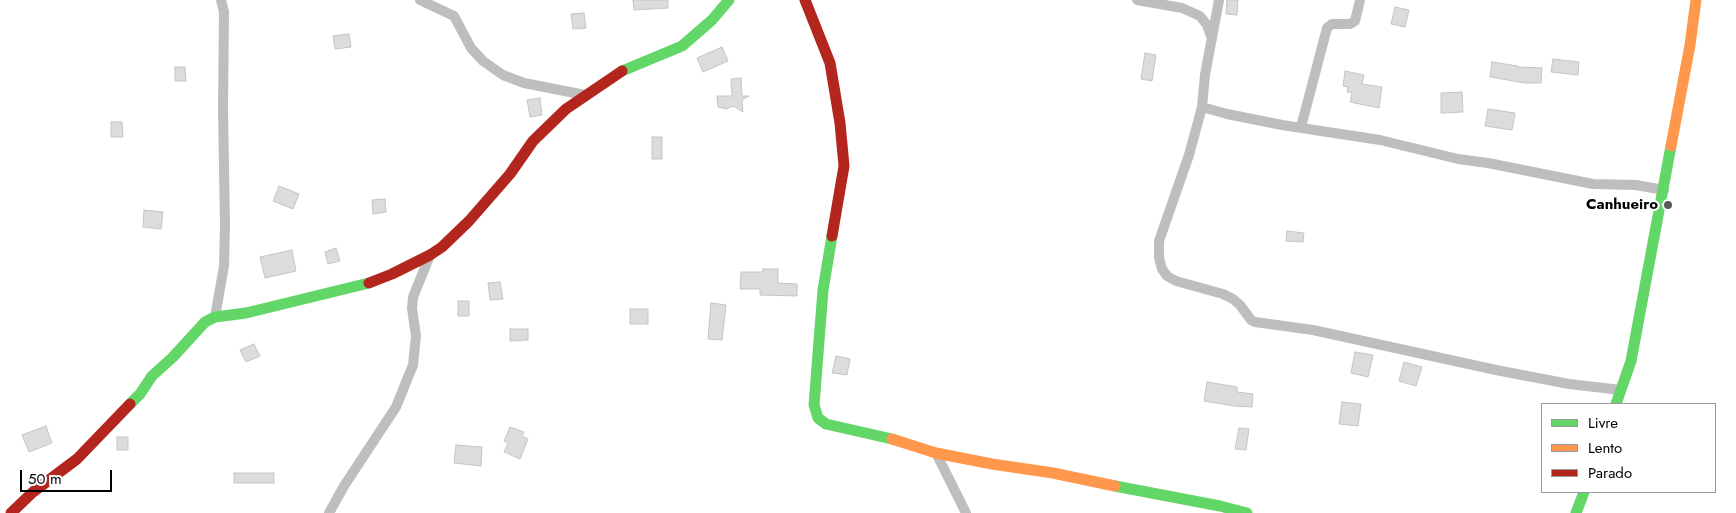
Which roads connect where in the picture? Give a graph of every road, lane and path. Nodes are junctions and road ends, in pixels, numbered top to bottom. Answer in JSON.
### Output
{"nodes":[{"id":1,"x":221,"y":0,"type":"edge"},
{"id":2,"x":420,"y":0,"type":"edge"},
{"id":3,"x":730,"y":0,"type":"edge"},
{"id":4,"x":805,"y":0,"type":"edge"},
{"id":5,"x":1138,"y":0,"type":"edge"},
{"id":6,"x":1219,"y":0,"type":"edge"},
{"id":7,"x":1360,"y":0,"type":"edge"},
{"id":8,"x":1696,"y":0,"type":"edge"},
{"id":9,"x":1212,"y":40,"type":"junction"},
{"id":10,"x":585,"y":95,"type":"junction"},
{"id":11,"x":1202,"y":107,"type":"junction"},
{"id":12,"x":1301,"y":127,"type":"junction"},
{"id":13,"x":1664,"y":190,"type":"junction"},
{"id":14,"x":430,"y":255,"type":"junction"},
{"id":15,"x":215,"y":317,"type":"junction"},
{"id":16,"x":1621,"y":390,"type":"junction"},
{"id":17,"x":1616,"y":403,"type":"edge"},
{"id":18,"x":936,"y":453,"type":"junction"},
{"id":19,"x":1584,"y":493,"type":"edge"},
{"id":20,"x":11,"y":513,"type":"edge"},
{"id":21,"x":329,"y":513,"type":"edge"},
{"id":22,"x":966,"y":513,"type":"edge"},
{"id":23,"x":1247,"y":513,"type":"edge"},
{"id":24,"x":1576,"y":513,"type":"edge"}],
"edges":[{"from":1,"to":15,"type":"street"},
{"from":2,"to":10,"type":"street"},
{"from":3,"to":10,"type":"street"},
{"from":4,"to":18,"type":"street"},
{"from":5,"to":9,"type":"street"},
{"from":6,"to":9,"type":"street"},
{"from":7,"to":12,"type":"street"},
{"from":8,"to":13,"type":"street"},
{"from":9,"to":11,"type":"street"},
{"from":10,"to":14,"type":"street"},
{"from":11,"to":12,"type":"street"},
{"from":11,"to":16,"type":"street"},
{"from":12,"to":13,"type":"street"},
{"from":13,"to":16,"type":"street"},
{"from":14,"to":15,"type":"street"},
{"from":14,"to":21,"type":"street"},
{"from":15,"to":20,"type":"street"},
{"from":16,"to":17,"type":"street"},
{"from":18,"to":22,"type":"street"},
{"from":18,"to":23,"type":"street"},
{"from":19,"to":24,"type":"street"}]}
